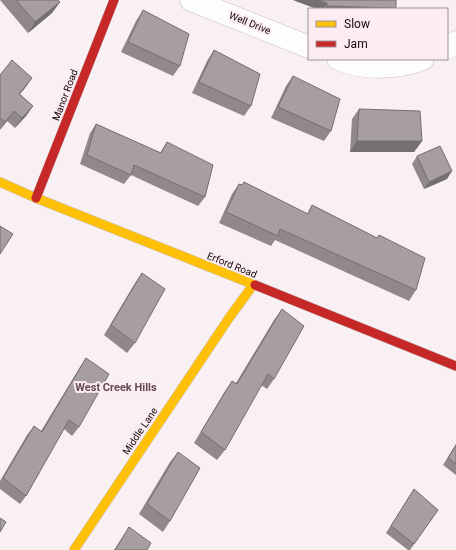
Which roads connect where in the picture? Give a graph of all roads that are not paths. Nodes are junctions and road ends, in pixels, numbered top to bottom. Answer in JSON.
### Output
{"nodes":[{"id":1,"x":114,"y":0,"type":"edge"},
{"id":2,"x":191,"y":0,"type":"edge"},
{"id":3,"x":308,"y":47,"type":"edge"},
{"id":4,"x":340,"y":60,"type":"edge"},
{"id":5,"x":420,"y":60,"type":"edge"},
{"id":6,"x":0,"y":182,"type":"edge"},
{"id":7,"x":36,"y":198,"type":"junction"},
{"id":8,"x":253,"y":285,"type":"junction"},
{"id":9,"x":456,"y":366,"type":"edge"},
{"id":10,"x":74,"y":550,"type":"edge"}],
"edges":[{"from":1,"to":7,"type":"street","name":"Manor Road"},
{"from":2,"to":3,"type":"street","name":"Well Drive"},
{"from":4,"to":5,"type":"street"},
{"from":6,"to":7,"type":"street","name":"Erford Road"},
{"from":7,"to":8,"type":"street","name":"Erford Road"},
{"from":8,"to":9,"type":"street","name":"Erford Road"},
{"from":8,"to":10,"type":"street","name":"Middle Lane"}]}
